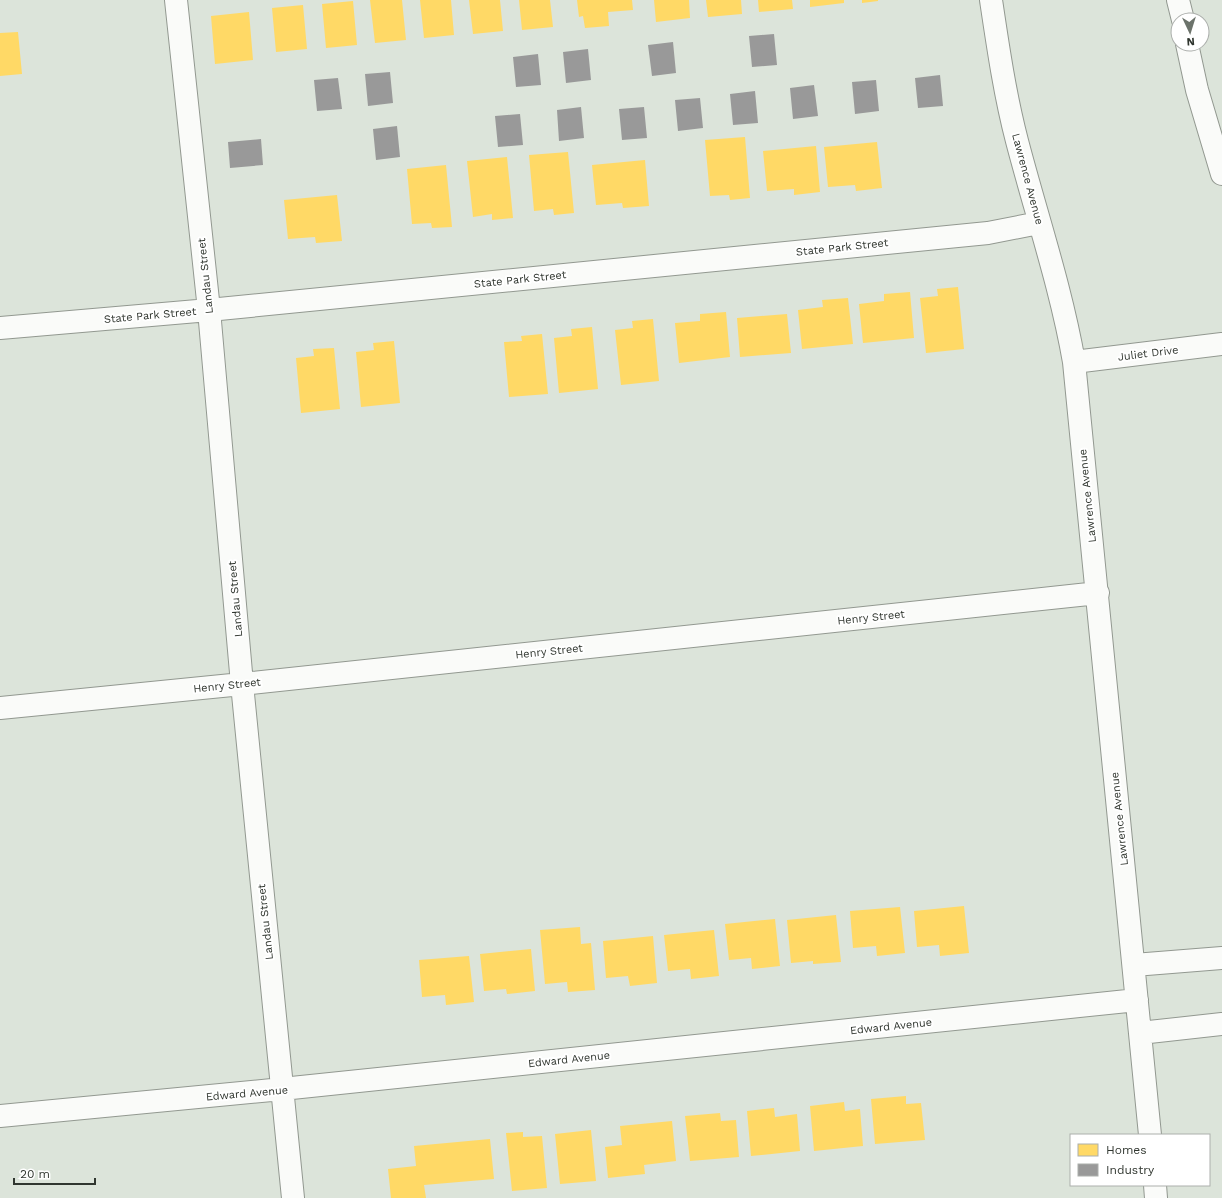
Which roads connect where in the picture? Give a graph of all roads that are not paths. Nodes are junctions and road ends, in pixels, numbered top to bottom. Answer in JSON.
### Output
{"nodes":[{"id":1,"x":176,"y":0,"type":"edge"},
{"id":2,"x":991,"y":0,"type":"edge"},
{"id":3,"x":1178,"y":0,"type":"edge"},
{"id":4,"x":1180,"y":12,"type":"edge"},
{"id":5,"x":1189,"y":52,"type":"edge"},
{"id":6,"x":1222,"y":174,"type":"edge"},
{"id":7,"x":1039,"y":222,"type":"junction"},
{"id":8,"x":209,"y":310,"type":"junction"},
{"id":9,"x":0,"y":328,"type":"edge"},
{"id":10,"x":1222,"y":344,"type":"edge"},
{"id":11,"x":1074,"y":362,"type":"junction"},
{"id":12,"x":1098,"y":592,"type":"junction"},
{"id":13,"x":242,"y":684,"type":"junction"},
{"id":14,"x":0,"y":708,"type":"edge"},
{"id":15,"x":1222,"y":958,"type":"edge"},
{"id":16,"x":1134,"y":966,"type":"junction"},
{"id":17,"x":1137,"y":1000,"type":"junction"},
{"id":18,"x":1222,"y":1024,"type":"edge"},
{"id":19,"x":1140,"y":1033,"type":"junction"},
{"id":20,"x":282,"y":1090,"type":"junction"},
{"id":21,"x":0,"y":1116,"type":"edge"},
{"id":22,"x":1150,"y":1134,"type":"edge"},
{"id":23,"x":1155,"y":1186,"type":"edge"},
{"id":24,"x":293,"y":1198,"type":"edge"},
{"id":25,"x":1156,"y":1198,"type":"edge"}],
"edges":[{"from":1,"to":8,"type":"street","name":"Landau Street"},
{"from":2,"to":7,"type":"street","name":"Lawrence Avenue"},
{"from":3,"to":4,"type":"street"},
{"from":5,"to":6,"type":"street"},
{"from":7,"to":8,"type":"street","name":"State Park Street"},
{"from":7,"to":11,"type":"street","name":"Lawrence Avenue"},
{"from":8,"to":9,"type":"street","name":"State Park Street"},
{"from":8,"to":13,"type":"street","name":"Landau Street"},
{"from":10,"to":11,"type":"street","name":"Juliet Drive"},
{"from":11,"to":12,"type":"street","name":"Lawrence Avenue"},
{"from":12,"to":13,"type":"street","name":"Henry Street"},
{"from":12,"to":16,"type":"street","name":"Lawrence Avenue"},
{"from":13,"to":14,"type":"street","name":"Henry Street"},
{"from":13,"to":20,"type":"street","name":"Landau Street"},
{"from":15,"to":16,"type":"street"},
{"from":16,"to":17,"type":"street","name":"Lawrence Avenue"},
{"from":17,"to":19,"type":"street","name":"Lawrence Avenue"},
{"from":17,"to":20,"type":"street","name":"Edward Avenue"},
{"from":18,"to":19,"type":"street"},
{"from":19,"to":22,"type":"street"},
{"from":20,"to":21,"type":"street","name":"Edward Avenue"},
{"from":20,"to":24,"type":"street","name":"Landau Street"},
{"from":23,"to":25,"type":"street"}]}
